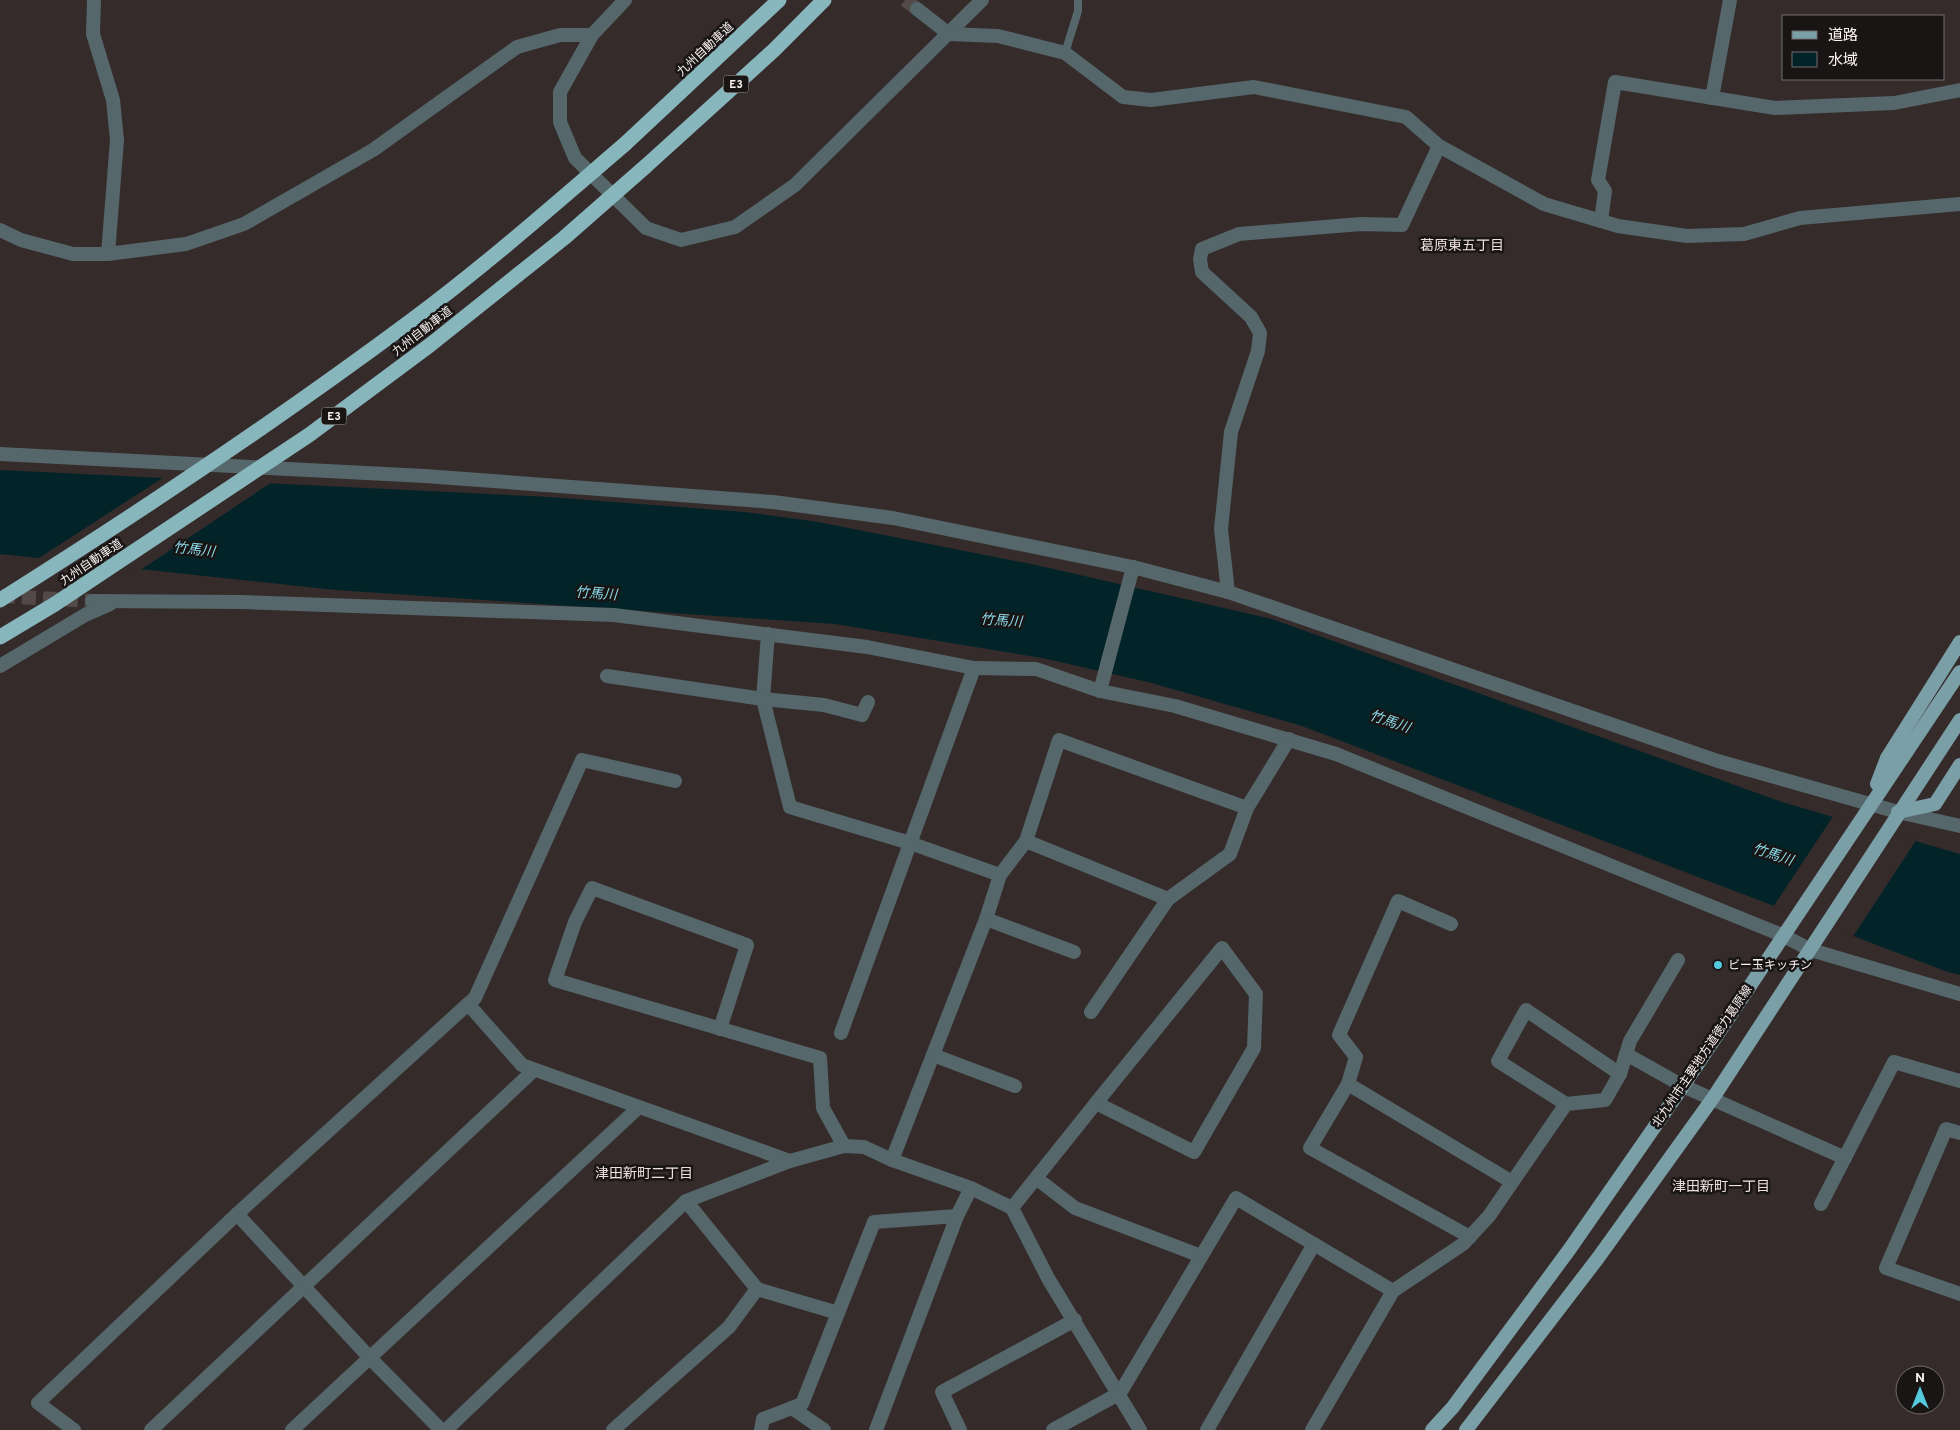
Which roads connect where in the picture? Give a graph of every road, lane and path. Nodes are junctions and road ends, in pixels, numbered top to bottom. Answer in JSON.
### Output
{"nodes":[{"id":1,"x":94,"y":0,"type":"edge"},
{"id":2,"x":626,"y":0,"type":"edge"},
{"id":3,"x":779,"y":0,"type":"edge"},
{"id":4,"x":824,"y":0,"type":"edge"},
{"id":5,"x":982,"y":0,"type":"edge"},
{"id":6,"x":1078,"y":0,"type":"edge"},
{"id":7,"x":1728,"y":1,"type":"edge"},
{"id":8,"x":917,"y":10,"type":"tunnel mouth"},
{"id":9,"x":949,"y":34,"type":"junction"},
{"id":10,"x":592,"y":35,"type":"junction"},
{"id":11,"x":1065,"y":53,"type":"junction"},
{"id":12,"x":1960,"y":90,"type":"edge"},
{"id":13,"x":1712,"y":98,"type":"junction"},
{"id":14,"x":1439,"y":146,"type":"junction"},
{"id":15,"x":1960,"y":204,"type":"edge"},
{"id":16,"x":1601,"y":221,"type":"junction"},
{"id":17,"x":0,"y":230,"type":"edge"},
{"id":18,"x":108,"y":254,"type":"junction"},
{"id":19,"x":0,"y":454,"type":"edge"},
{"id":20,"x":1134,"y":567,"type":"junction"},
{"id":21,"x":1228,"y":592,"type":"junction"},
{"id":22,"x":0,"y":600,"type":"edge"},
{"id":23,"x":92,"y":601,"type":"tunnel mouth"},
{"id":24,"x":114,"y":603,"type":"junction"},
{"id":25,"x":768,"y":634,"type":"junction"},
{"id":26,"x":0,"y":637,"type":"edge"},
{"id":27,"x":1960,"y":642,"type":"edge"},
{"id":28,"x":0,"y":666,"type":"edge"},
{"id":29,"x":974,"y":668,"type":"junction"},
{"id":30,"x":1960,"y":672,"type":"edge"},
{"id":31,"x":607,"y":676,"type":"dead end"},
{"id":32,"x":1100,"y":691,"type":"junction"},
{"id":33,"x":763,"y":699,"type":"junction"},
{"id":34,"x":868,"y":702,"type":"dead end"},
{"id":35,"x":1960,"y":720,"type":"edge"},
{"id":36,"x":1289,"y":739,"type":"junction"},
{"id":37,"x":1960,"y":765,"type":"edge"},
{"id":38,"x":675,"y":782,"type":"dead end"},
{"id":39,"x":1870,"y":804,"type":"junction"},
{"id":40,"x":1247,"y":808,"type":"junction"},
{"id":41,"x":1898,"y":812,"type":"junction"},
{"id":42,"x":1960,"y":826,"type":"edge"},
{"id":43,"x":1026,"y":841,"type":"junction"},
{"id":44,"x":910,"y":844,"type":"junction"},
{"id":45,"x":1000,"y":875,"type":"junction"},
{"id":46,"x":1168,"y":899,"type":"junction"},
{"id":47,"x":986,"y":919,"type":"junction"},
{"id":48,"x":1451,"y":924,"type":"dead end"},
{"id":49,"x":1782,"y":935,"type":"junction"},
{"id":50,"x":1811,"y":950,"type":"junction"},
{"id":51,"x":1074,"y":952,"type":"dead end"},
{"id":52,"x":1678,"y":960,"type":"dead end"},
{"id":53,"x":1960,"y":994,"type":"edge"},
{"id":54,"x":468,"y":1004,"type":"junction"},
{"id":55,"x":1091,"y":1012,"type":"dead end"},
{"id":56,"x":720,"y":1028,"type":"junction"},
{"id":57,"x":841,"y":1033,"type":"dead end"},
{"id":58,"x":1626,"y":1054,"type":"junction"},
{"id":59,"x":933,"y":1055,"type":"junction"},
{"id":60,"x":534,"y":1070,"type":"junction"},
{"id":61,"x":1620,"y":1074,"type":"junction"},
{"id":62,"x":1960,"y":1081,"type":"edge"},
{"id":63,"x":1348,"y":1084,"type":"junction"},
{"id":64,"x":1015,"y":1086,"type":"dead end"},
{"id":65,"x":1683,"y":1086,"type":"junction"},
{"id":66,"x":1713,"y":1098,"type":"junction"},
{"id":67,"x":1096,"y":1103,"type":"junction"},
{"id":68,"x":1566,"y":1104,"type":"junction"},
{"id":69,"x":638,"y":1108,"type":"junction"},
{"id":70,"x":1960,"y":1133,"type":"edge"},
{"id":71,"x":844,"y":1146,"type":"junction"},
{"id":72,"x":1845,"y":1158,"type":"junction"},
{"id":73,"x":892,"y":1160,"type":"junction"},
{"id":74,"x":790,"y":1161,"type":"junction"},
{"id":75,"x":1036,"y":1178,"type":"junction"},
{"id":76,"x":1512,"y":1182,"type":"junction"},
{"id":77,"x":971,"y":1188,"type":"junction"},
{"id":78,"x":686,"y":1201,"type":"junction"},
{"id":79,"x":1821,"y":1204,"type":"dead end"},
{"id":80,"x":1012,"y":1208,"type":"junction"},
{"id":81,"x":236,"y":1214,"type":"junction"},
{"id":82,"x":958,"y":1216,"type":"junction"},
{"id":83,"x":1470,"y":1236,"type":"junction"},
{"id":84,"x":1314,"y":1244,"type":"junction"},
{"id":85,"x":1201,"y":1256,"type":"junction"},
{"id":86,"x":303,"y":1285,"type":"junction"},
{"id":87,"x":757,"y":1289,"type":"junction"},
{"id":88,"x":1393,"y":1291,"type":"junction"},
{"id":89,"x":1960,"y":1294,"type":"edge"},
{"id":90,"x":838,"y":1313,"type":"junction"},
{"id":91,"x":1075,"y":1320,"type":"junction"},
{"id":92,"x":370,"y":1357,"type":"junction"},
{"id":93,"x":1120,"y":1393,"type":"junction"},
{"id":94,"x":792,"y":1408,"type":"junction"},
{"id":95,"x":74,"y":1430,"type":"edge"},
{"id":96,"x":151,"y":1430,"type":"edge"},
{"id":97,"x":292,"y":1430,"type":"edge"},
{"id":98,"x":441,"y":1430,"type":"edge"},
{"id":99,"x":446,"y":1430,"type":"edge"},
{"id":100,"x":613,"y":1430,"type":"edge"},
{"id":101,"x":761,"y":1430,"type":"edge"},
{"id":102,"x":824,"y":1430,"type":"edge"},
{"id":103,"x":876,"y":1430,"type":"edge"},
{"id":104,"x":960,"y":1430,"type":"edge"},
{"id":105,"x":1053,"y":1430,"type":"edge"},
{"id":106,"x":1140,"y":1430,"type":"edge"},
{"id":107,"x":1207,"y":1430,"type":"edge"},
{"id":108,"x":1312,"y":1430,"type":"edge"},
{"id":109,"x":1432,"y":1430,"type":"edge"},
{"id":110,"x":1466,"y":1430,"type":"edge"}],
"edges":[{"from":1,"to":18,"type":"street"},
{"from":2,"to":10,"type":"street"},
{"from":3,"to":22,"type":"highway","name":"九州自動車道","number":"E3","bridge":true},
{"from":4,"to":26,"type":"highway","name":"九州自動車道","number":"E3","bridge":true},
{"from":5,"to":9,"type":"street"},
{"from":6,"to":11,"type":"lane"},
{"from":7,"to":13,"type":"street"},
{"from":8,"to":9,"type":"street"},
{"from":9,"to":10,"type":"street"},
{"from":9,"to":11,"type":"street"},
{"from":10,"to":18,"type":"street"},
{"from":11,"to":14,"type":"street"},
{"from":12,"to":13,"type":"street"},
{"from":13,"to":16,"type":"street"},
{"from":14,"to":16,"type":"street"},
{"from":14,"to":21,"type":"street"},
{"from":15,"to":16,"type":"street"},
{"from":17,"to":18,"type":"street"},
{"from":19,"to":20,"type":"street"},
{"from":20,"to":21,"type":"street"},
{"from":20,"to":32,"type":"street"},
{"from":21,"to":39,"type":"street"},
{"from":23,"to":24,"type":"street"},
{"from":24,"to":25,"type":"street"},
{"from":24,"to":28,"type":"street"},
{"from":25,"to":29,"type":"street"},
{"from":25,"to":33,"type":"street"},
{"from":27,"to":39,"type":"main road"},
{"from":29,"to":32,"type":"street"},
{"from":29,"to":44,"type":"street"},
{"from":30,"to":39,"type":"main road","name":"北九州市主要地方道徳力葛原線"},
{"from":31,"to":33,"type":"street"},
{"from":32,"to":36,"type":"street"},
{"from":33,"to":34,"type":"street"},
{"from":33,"to":44,"type":"street"},
{"from":35,"to":41,"type":"main road"},
{"from":36,"to":40,"type":"street"},
{"from":36,"to":49,"type":"street"},
{"from":37,"to":41,"type":"main road"},
{"from":38,"to":54,"type":"street"},
{"from":39,"to":41,"type":"street"},
{"from":39,"to":49,"type":"main road","name":"北九州市主要地方道徳力葛原線"},
{"from":40,"to":43,"type":"street"},
{"from":40,"to":46,"type":"street"},
{"from":41,"to":42,"type":"street"},
{"from":41,"to":50,"type":"main road"},
{"from":43,"to":45,"type":"street"},
{"from":43,"to":46,"type":"street"},
{"from":44,"to":45,"type":"street"},
{"from":44,"to":57,"type":"street"},
{"from":45,"to":47,"type":"street"},
{"from":46,"to":55,"type":"street"},
{"from":47,"to":51,"type":"street"},
{"from":47,"to":59,"type":"street"},
{"from":48,"to":63,"type":"street"},
{"from":49,"to":50,"type":"street"},
{"from":49,"to":65,"type":"main road","name":"北九州市主要地方道徳力葛原線"},
{"from":50,"to":53,"type":"street"},
{"from":50,"to":66,"type":"main road"},
{"from":52,"to":58,"type":"street"},
{"from":54,"to":60,"type":"street"},
{"from":54,"to":81,"type":"street"},
{"from":56,"to":56,"type":"street"},
{"from":56,"to":71,"type":"street"},
{"from":58,"to":61,"type":"street"},
{"from":58,"to":65,"type":"street"},
{"from":59,"to":64,"type":"street"},
{"from":59,"to":73,"type":"street"},
{"from":60,"to":69,"type":"street"},
{"from":60,"to":86,"type":"street"},
{"from":61,"to":68,"type":"street"},
{"from":61,"to":68,"type":"street"},
{"from":62,"to":72,"type":"street"},
{"from":63,"to":76,"type":"street"},
{"from":63,"to":83,"type":"street"},
{"from":65,"to":66,"type":"street"},
{"from":65,"to":109,"type":"main road","name":"北九州市主要地方道徳力葛原線"},
{"from":66,"to":72,"type":"street"},
{"from":66,"to":110,"type":"main road"},
{"from":67,"to":67,"type":"street"},
{"from":67,"to":75,"type":"street"},
{"from":68,"to":76,"type":"street"},
{"from":69,"to":74,"type":"street"},
{"from":69,"to":92,"type":"street"},
{"from":70,"to":89,"type":"street"},
{"from":71,"to":73,"type":"street"},
{"from":71,"to":74,"type":"street"},
{"from":72,"to":79,"type":"street"},
{"from":73,"to":77,"type":"street"},
{"from":74,"to":78,"type":"street"},
{"from":75,"to":80,"type":"street"},
{"from":75,"to":85,"type":"street"},
{"from":76,"to":83,"type":"street"},
{"from":77,"to":80,"type":"street"},
{"from":77,"to":82,"type":"street"},
{"from":78,"to":87,"type":"street"},
{"from":78,"to":99,"type":"street"},
{"from":80,"to":91,"type":"street"},
{"from":81,"to":86,"type":"street"},
{"from":81,"to":95,"type":"street"},
{"from":82,"to":90,"type":"street"},
{"from":82,"to":103,"type":"street"},
{"from":83,"to":88,"type":"street"},
{"from":84,"to":85,"type":"street"},
{"from":84,"to":88,"type":"street"},
{"from":84,"to":107,"type":"street"},
{"from":85,"to":93,"type":"street"},
{"from":86,"to":92,"type":"street"},
{"from":86,"to":96,"type":"street"},
{"from":87,"to":90,"type":"street"},
{"from":87,"to":100,"type":"street"},
{"from":88,"to":108,"type":"street"},
{"from":90,"to":94,"type":"street"},
{"from":91,"to":93,"type":"street"},
{"from":91,"to":104,"type":"street"},
{"from":92,"to":97,"type":"street"},
{"from":92,"to":98,"type":"street"},
{"from":93,"to":105,"type":"street"},
{"from":93,"to":106,"type":"street"},
{"from":94,"to":101,"type":"street"},
{"from":94,"to":102,"type":"street"}]}
